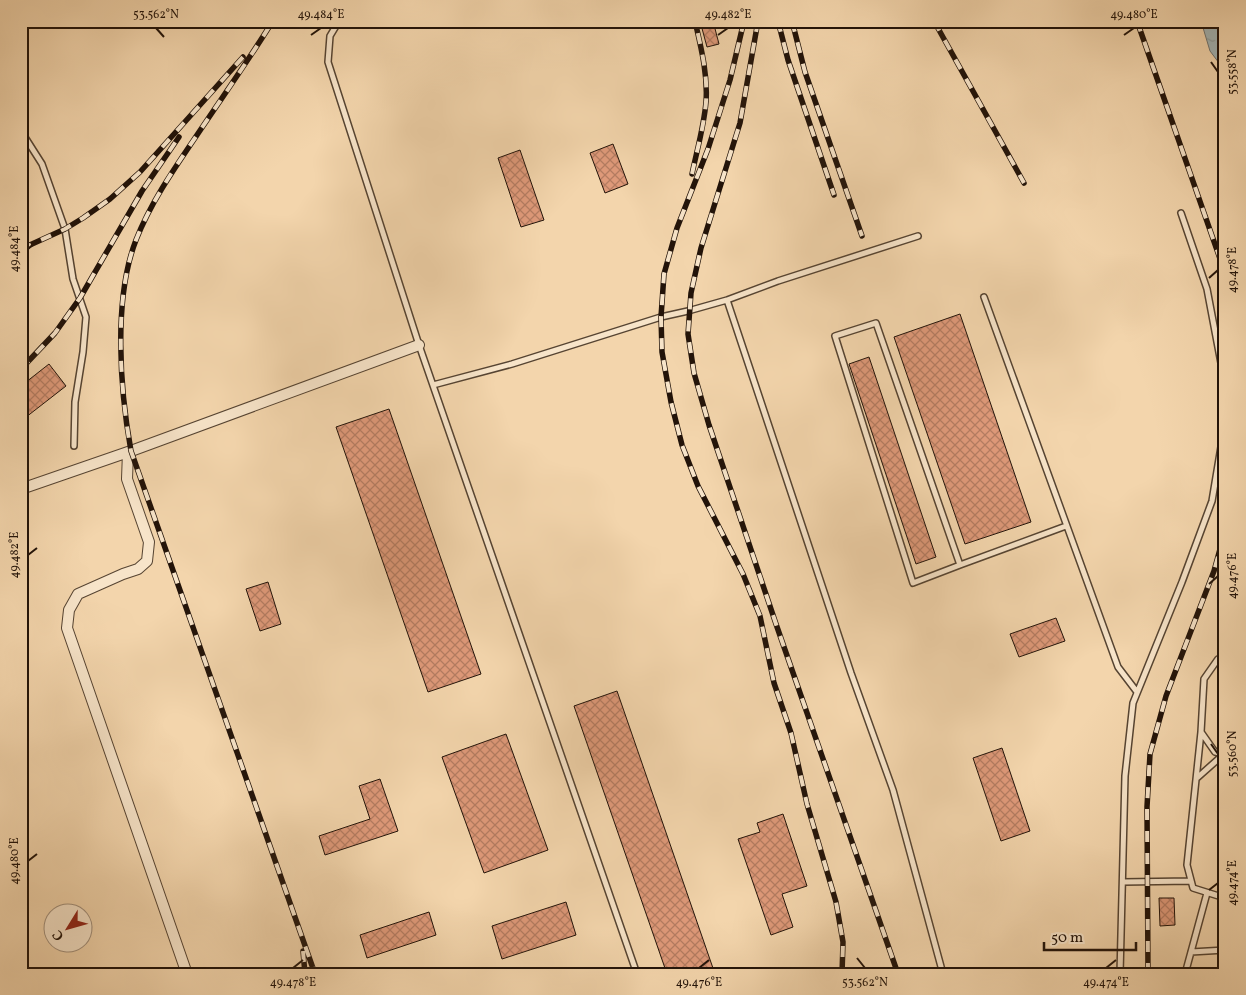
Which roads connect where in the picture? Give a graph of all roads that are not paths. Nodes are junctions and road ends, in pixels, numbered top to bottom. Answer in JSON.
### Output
{"nodes":[{"id":1,"x":340,"y":21,"type":"edge"},
{"id":2,"x":21,"y":130,"type":"edge"},
{"id":3,"x":1181,"y":213,"type":"dead end"},
{"id":4,"x":918,"y":236,"type":"dead end"},
{"id":5,"x":984,"y":297,"type":"dead end"},
{"id":6,"x":727,"y":300,"type":"junction"},
{"id":7,"x":419,"y":345,"type":"junction"},
{"id":8,"x":433,"y":385,"type":"junction"},
{"id":9,"x":74,"y":446,"type":"dead end"},
{"id":10,"x":128,"y":452,"type":"junction"},
{"id":11,"x":21,"y":489,"type":"edge"},
{"id":12,"x":1066,"y":526,"type":"junction"},
{"id":13,"x":960,"y":565,"type":"junction"},
{"id":14,"x":1225,"y":659,"type":"edge"},
{"id":15,"x":1138,"y":692,"type":"junction"},
{"id":16,"x":1202,"y":732,"type":"junction"},
{"id":17,"x":1224,"y":754,"type":"edge"},
{"id":18,"x":1197,"y":778,"type":"junction"},
{"id":19,"x":1191,"y":881,"type":"junction"},
{"id":20,"x":1123,"y":882,"type":"junction"},
{"id":21,"x":1207,"y":893,"type":"junction"},
{"id":22,"x":1225,"y":898,"type":"edge"},
{"id":23,"x":1225,"y":950,"type":"edge"},
{"id":24,"x":1191,"y":952,"type":"junction"},
{"id":25,"x":187,"y":974,"type":"edge"},
{"id":26,"x":637,"y":974,"type":"edge"},
{"id":27,"x":943,"y":974,"type":"edge"},
{"id":28,"x":1120,"y":974,"type":"edge"},
{"id":29,"x":1185,"y":974,"type":"edge"}],
"edges":[{"from":1,"to":7,"type":"lane"},
{"from":2,"to":9,"type":"lane"},
{"from":3,"to":15,"type":"lane"},
{"from":4,"to":6,"type":"lane"},
{"from":5,"to":12,"type":"lane"},
{"from":6,"to":8,"type":"lane"},
{"from":6,"to":27,"type":"lane"},
{"from":7,"to":8,"type":"lane"},
{"from":7,"to":10,"type":"street"},
{"from":8,"to":26,"type":"lane"},
{"from":10,"to":11,"type":"street"},
{"from":10,"to":25,"type":"street"},
{"from":12,"to":13,"type":"lane"},
{"from":12,"to":15,"type":"lane"},
{"from":13,"to":13,"type":"lane"},
{"from":14,"to":16,"type":"lane"},
{"from":15,"to":20,"type":"lane"},
{"from":16,"to":17,"type":"lane"},
{"from":16,"to":18,"type":"lane"},
{"from":17,"to":18,"type":"lane"},
{"from":18,"to":19,"type":"lane"},
{"from":19,"to":20,"type":"lane"},
{"from":19,"to":21,"type":"lane"},
{"from":20,"to":28,"type":"lane"},
{"from":21,"to":22,"type":"lane"},
{"from":21,"to":24,"type":"lane"},
{"from":23,"to":24,"type":"lane"},
{"from":24,"to":29,"type":"lane"}]}
